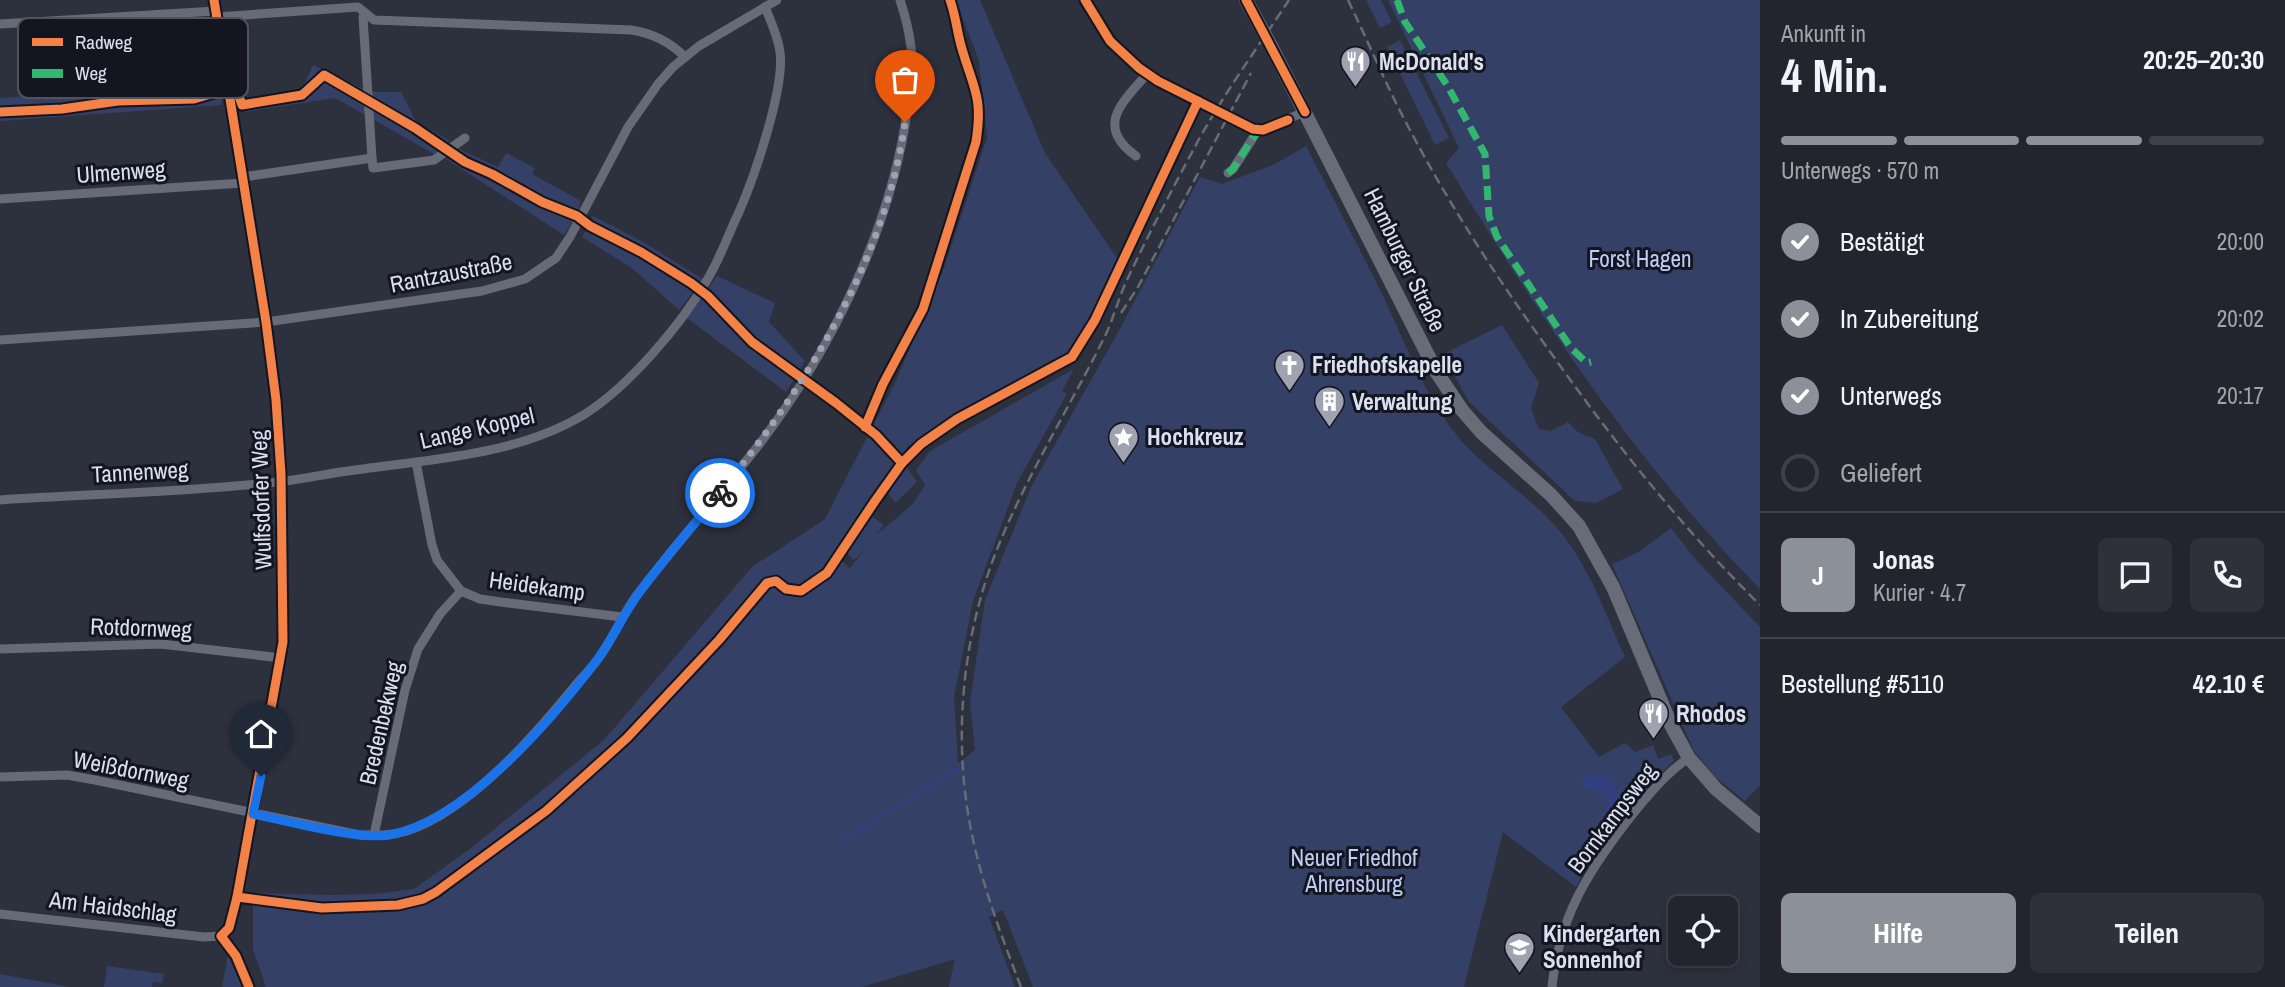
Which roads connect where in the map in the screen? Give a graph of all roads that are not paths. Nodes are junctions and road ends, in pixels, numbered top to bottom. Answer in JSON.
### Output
{"nodes":[{"id":1,"x":214,"y":0,"type":"edge"},
{"id":2,"x":777,"y":0,"type":"edge"},
{"id":3,"x":900,"y":0,"type":"edge"},
{"id":4,"x":1086,"y":0,"type":"edge"},
{"id":5,"x":1246,"y":0,"type":"edge"},
{"id":6,"x":765,"y":6,"type":"junction"},
{"id":7,"x":365,"y":13,"type":"junction"},
{"id":8,"x":216,"y":14,"type":"junction"},
{"id":9,"x":130,"y":18,"type":"edge"},
{"id":10,"x":217,"y":18,"type":"edge"},
{"id":11,"x":18,"y":23,"type":"edge"},
{"id":12,"x":0,"y":24,"type":"edge"},
{"id":13,"x":685,"y":57,"type":"junction"},
{"id":14,"x":1147,"y":74,"type":"junction"},
{"id":15,"x":230,"y":98,"type":"edge"},
{"id":16,"x":1305,"y":112,"type":"junction"},
{"id":17,"x":1258,"y":130,"type":"junction"},
{"id":18,"x":465,"y":138,"type":"dead end"},
{"id":19,"x":1136,"y":156,"type":"dead end"},
{"id":20,"x":372,"y":158,"type":"junction"},
{"id":21,"x":1228,"y":173,"type":"dead end"},
{"id":22,"x":243,"y":180,"type":"junction"},
{"id":23,"x":0,"y":199,"type":"edge"},
{"id":24,"x":266,"y":322,"type":"junction"},
{"id":25,"x":0,"y":340,"type":"edge"},
{"id":26,"x":416,"y":462,"type":"junction"},
{"id":27,"x":281,"y":482,"type":"junction"},
{"id":28,"x":0,"y":500,"type":"edge"},
{"id":29,"x":461,"y":591,"type":"junction"},
{"id":30,"x":622,"y":617,"type":"junction"},
{"id":31,"x":0,"y":649,"type":"edge"},
{"id":32,"x":281,"y":658,"type":"junction"},
{"id":33,"x":1689,"y":758,"type":"junction"},
{"id":34,"x":0,"y":777,"type":"edge"},
{"id":35,"x":253,"y":814,"type":"junction"},
{"id":36,"x":1760,"y":826,"type":"edge"},
{"id":37,"x":374,"y":835,"type":"junction"},
{"id":38,"x":0,"y":914,"type":"edge"},
{"id":39,"x":221,"y":936,"type":"junction"},
{"id":40,"x":249,"y":987,"type":"edge"},
{"id":41,"x":1552,"y":987,"type":"edge"}],
"edges":[{"from":1,"to":8,"type":"street","name":"Wulfsdorfer Weg"},
{"from":2,"to":6,"type":"street","name":"Rantzaustraße"},
{"from":3,"to":30,"type":"street","name":"Weißdornweg"},
{"from":4,"to":14,"type":"street"},
{"from":5,"to":16,"type":"main road","name":"Hamburger Straße","bridge":true},
{"from":6,"to":13,"type":"street","name":"Rantzaustraße"},
{"from":6,"to":26,"type":"street","name":"Lange Koppel"},
{"from":7,"to":8,"type":"street"},
{"from":7,"to":13,"type":"street"},
{"from":7,"to":20,"type":"street"},
{"from":8,"to":9,"type":"street"},
{"from":8,"to":10,"type":"street","name":"Wulfsdorfer Weg"},
{"from":11,"to":12,"type":"street"},
{"from":13,"to":24,"type":"street","name":"Rantzaustraße"},
{"from":14,"to":17,"type":"street","bridge":true},
{"from":14,"to":19,"type":"street"},
{"from":15,"to":22,"type":"street","name":"Wulfsdorfer Weg"},
{"from":16,"to":17,"type":"street"},
{"from":16,"to":33,"type":"main road","name":"Hamburger Straße"},
{"from":17,"to":21,"type":"street"},
{"from":18,"to":20,"type":"street","name":"Ulmenweg"},
{"from":20,"to":22,"type":"street","name":"Ulmenweg"},
{"from":22,"to":23,"type":"street","name":"Ulmenweg"},
{"from":22,"to":24,"type":"street","name":"Wulfsdorfer Weg"},
{"from":24,"to":25,"type":"street","name":"Rantzaustraße"},
{"from":24,"to":27,"type":"street","name":"Wulfsdorfer Weg"},
{"from":26,"to":27,"type":"street","name":"Lange Koppel"},
{"from":26,"to":29,"type":"street","name":"Heidekamp"},
{"from":27,"to":28,"type":"street","name":"Tannenweg"},
{"from":27,"to":32,"type":"street","name":"Wulfsdorfer Weg"},
{"from":29,"to":30,"type":"street","name":"Heidekamp"},
{"from":29,"to":37,"type":"street","name":"Bredenbekweg"},
{"from":30,"to":37,"type":"street","name":"Weißdornweg"},
{"from":31,"to":32,"type":"street","name":"Rotdornweg"},
{"from":32,"to":35,"type":"street","name":"Wulfsdorfer Weg"},
{"from":33,"to":36,"type":"main road","name":"Hamburger Straße"},
{"from":33,"to":41,"type":"street","name":"Bornkampsweg"},
{"from":34,"to":35,"type":"street","name":"Weißdornweg"},
{"from":35,"to":37,"type":"street","name":"Weißdornweg"},
{"from":35,"to":39,"type":"street","name":"Wulfsdorfer Weg"},
{"from":38,"to":39,"type":"street","name":"Am Haidschlag"},
{"from":39,"to":40,"type":"street"}]}
